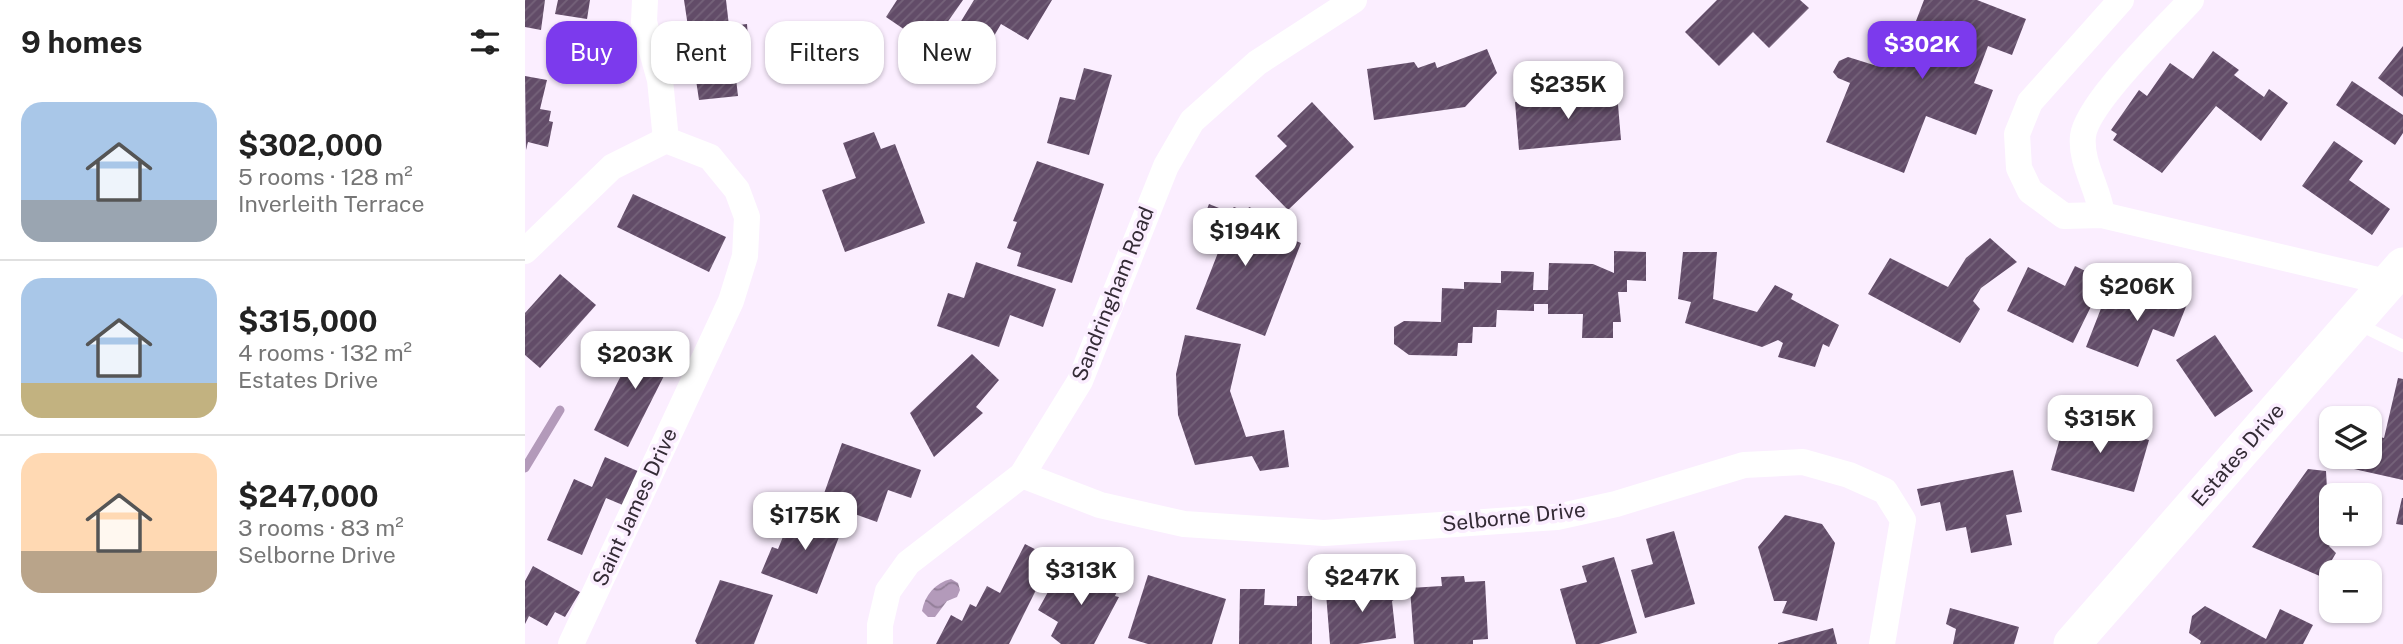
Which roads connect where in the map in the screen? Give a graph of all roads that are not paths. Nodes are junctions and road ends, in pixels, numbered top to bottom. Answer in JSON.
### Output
{"nodes":[{"id":1,"x":645,"y":0,"type":"edge"},
{"id":2,"x":1354,"y":0,"type":"edge"},
{"id":3,"x":2121,"y":0,"type":"edge"},
{"id":4,"x":2190,"y":0,"type":"edge"},
{"id":5,"x":666,"y":140,"type":"junction"},
{"id":6,"x":2102,"y":215,"type":"junction"},
{"id":7,"x":525,"y":251,"type":"edge"},
{"id":8,"x":2396,"y":274,"type":"edge"},
{"id":9,"x":2355,"y":323,"type":"junction"},
{"id":10,"x":2403,"y":345,"type":"edge"},
{"id":11,"x":1022,"y":475,"type":"junction"},
{"id":12,"x":571,"y":644,"type":"edge"},
{"id":13,"x":880,"y":644,"type":"edge"},
{"id":14,"x":1882,"y":644,"type":"edge"},
{"id":15,"x":2073,"y":644,"type":"edge"}],
"edges":[{"from":1,"to":5,"type":"street"},
{"from":2,"to":11,"type":"street","name":"Sandringham Road"},
{"from":3,"to":6,"type":"street"},
{"from":4,"to":6,"type":"street"},
{"from":5,"to":7,"type":"street"},
{"from":5,"to":12,"type":"street","name":"Saint James Drive"},
{"from":6,"to":8,"type":"street"},
{"from":8,"to":9,"type":"street","name":"Estates Drive"},
{"from":9,"to":10,"type":"lane"},
{"from":9,"to":15,"type":"street","name":"Estates Drive"},
{"from":11,"to":13,"type":"street","name":"Sandringham Road"},
{"from":11,"to":14,"type":"street","name":"Selborne Drive"}]}
